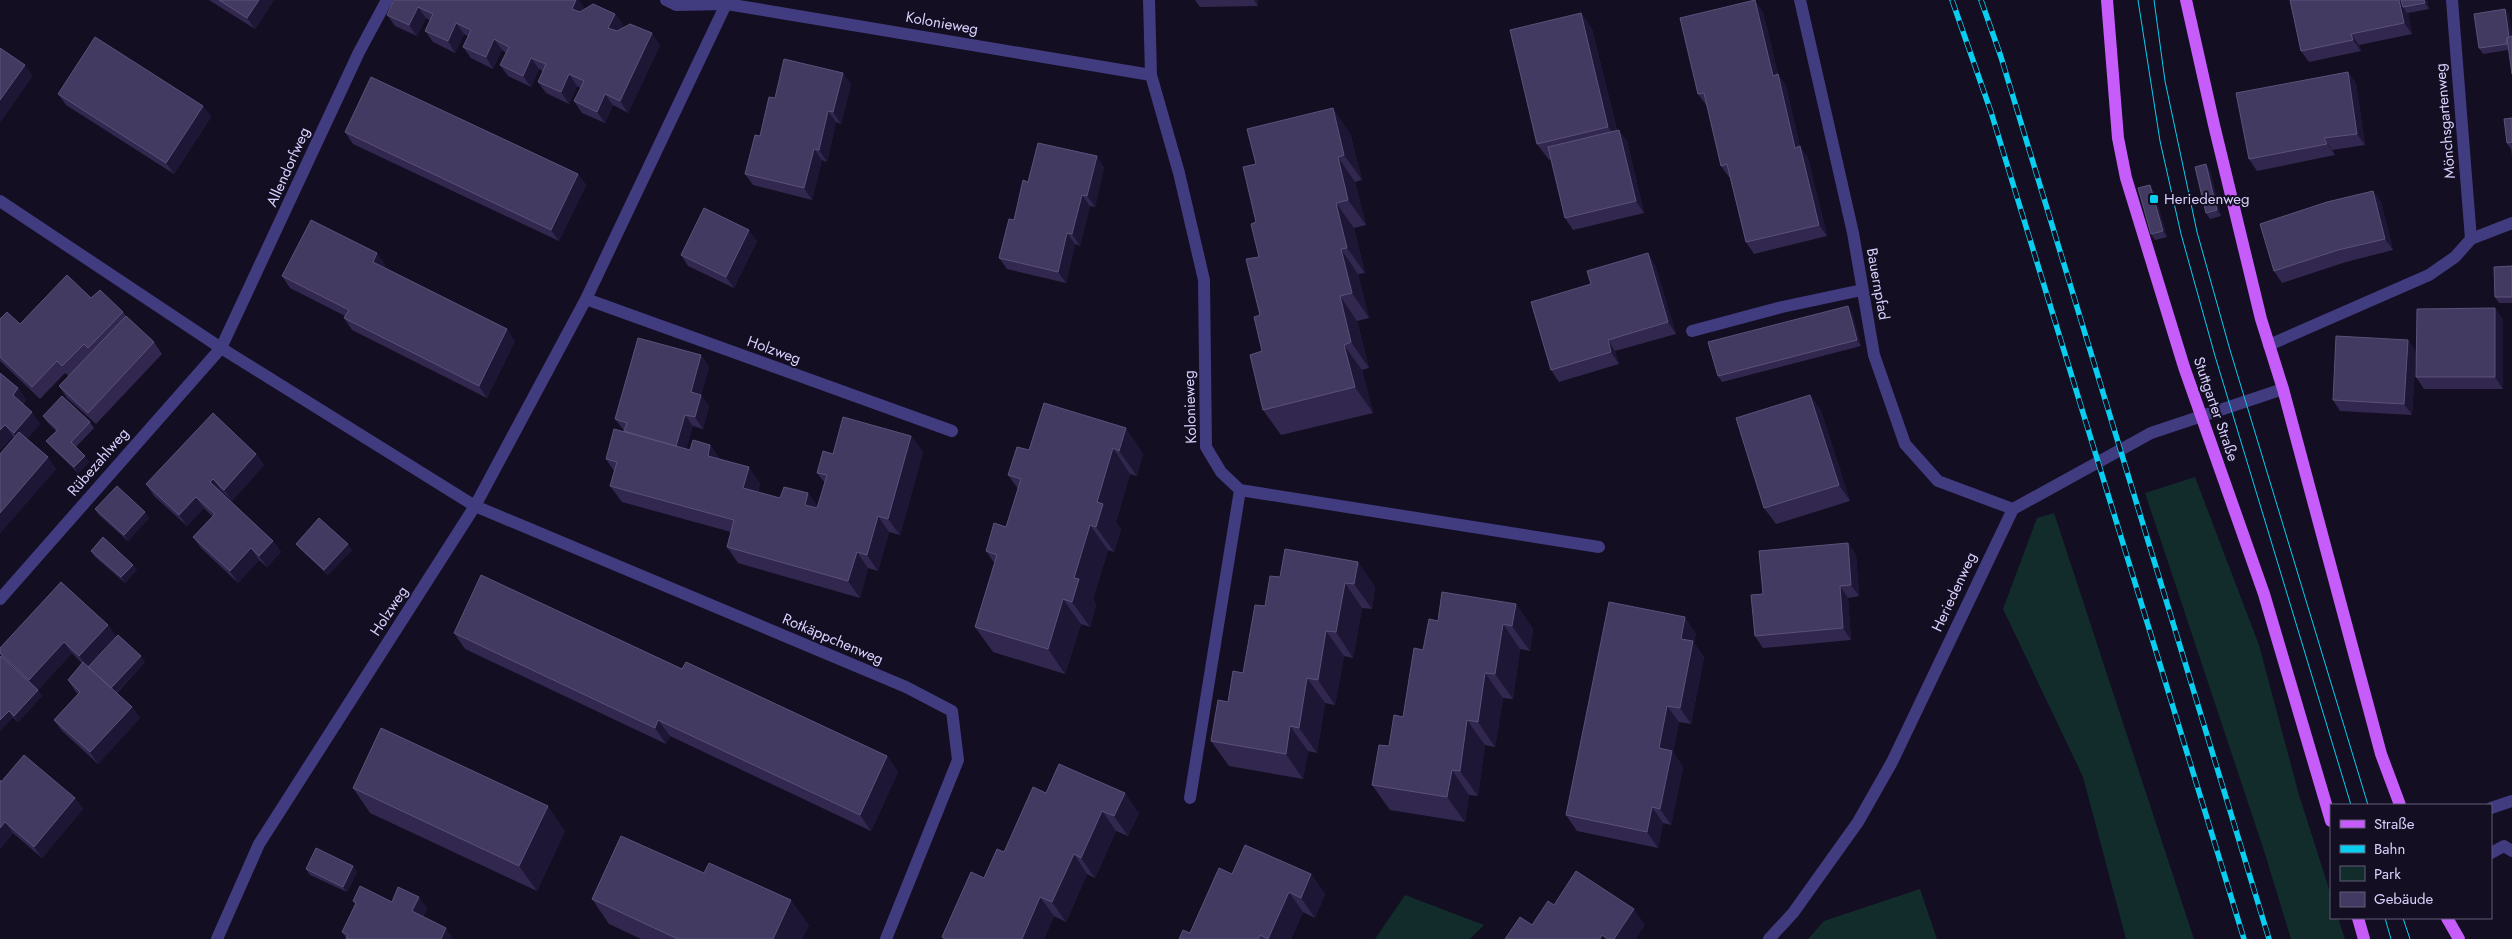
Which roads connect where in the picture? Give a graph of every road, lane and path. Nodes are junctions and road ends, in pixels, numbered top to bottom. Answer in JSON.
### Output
{"nodes":[{"id":1,"x":387,"y":0,"type":"edge"},
{"id":2,"x":666,"y":0,"type":"edge"},
{"id":3,"x":1149,"y":0,"type":"edge"},
{"id":4,"x":1800,"y":0,"type":"edge"},
{"id":5,"x":2107,"y":0,"type":"edge"},
{"id":6,"x":2186,"y":0,"type":"edge"},
{"id":7,"x":2452,"y":0,"type":"edge"},
{"id":8,"x":728,"y":2,"type":"edge"},
{"id":9,"x":1151,"y":75,"type":"junction"},
{"id":10,"x":0,"y":201,"type":"edge"},
{"id":11,"x":2512,"y":223,"type":"edge"},
{"id":12,"x":2471,"y":240,"type":"junction"},
{"id":13,"x":1862,"y":290,"type":"junction"},
{"id":14,"x":586,"y":299,"type":"junction"},
{"id":15,"x":1692,"y":331,"type":"dead end"},
{"id":16,"x":2269,"y":345,"type":"junction"},
{"id":17,"x":221,"y":348,"type":"junction"},
{"id":18,"x":2283,"y":389,"type":"junction"},
{"id":19,"x":2201,"y":415,"type":"junction"},
{"id":20,"x":952,"y":431,"type":"dead end"},
{"id":21,"x":1240,"y":490,"type":"junction"},
{"id":22,"x":475,"y":506,"type":"junction"},
{"id":23,"x":2012,"y":509,"type":"junction"},
{"id":24,"x":1599,"y":547,"type":"dead end"},
{"id":25,"x":0,"y":599,"type":"edge"},
{"id":26,"x":1190,"y":798,"type":"dead end"},
{"id":27,"x":2512,"y":801,"type":"edge"},
{"id":28,"x":2400,"y":804,"type":"edge"},
{"id":29,"x":2492,"y":808,"type":"edge"},
{"id":30,"x":2330,"y":818,"type":"edge"},
{"id":31,"x":2512,"y":851,"type":"edge"},
{"id":32,"x":2492,"y":852,"type":"edge"},
{"id":33,"x":2358,"y":919,"type":"edge"},
{"id":34,"x":2448,"y":919,"type":"edge"},
{"id":35,"x":217,"y":939,"type":"edge"},
{"id":36,"x":886,"y":939,"type":"edge"},
{"id":37,"x":1769,"y":939,"type":"edge"},
{"id":38,"x":2364,"y":939,"type":"edge"},
{"id":39,"x":2459,"y":939,"type":"edge"}],
"edges":[{"from":1,"to":17,"type":"street","name":"Allendorfweg"},
{"from":2,"to":8,"type":"street"},
{"from":3,"to":9,"type":"street","name":"Kolonieweg"},
{"from":4,"to":13,"type":"street","name":"Bauernpfad"},
{"from":5,"to":19,"type":"main road","name":"Stuttgarter Straße"},
{"from":6,"to":16,"type":"main road"},
{"from":7,"to":12,"type":"street","name":"Mönchsgartenweg"},
{"from":8,"to":9,"type":"street","name":"Kolonieweg"},
{"from":8,"to":14,"type":"street","name":"Holzweg"},
{"from":9,"to":21,"type":"street","name":"Kolonieweg"},
{"from":10,"to":17,"type":"street"},
{"from":11,"to":12,"type":"street"},
{"from":12,"to":16,"type":"street"},
{"from":13,"to":15,"type":"street"},
{"from":13,"to":23,"type":"street","name":"Bauernpfad"},
{"from":14,"to":20,"type":"street","name":"Holzweg"},
{"from":14,"to":22,"type":"street","name":"Holzweg"},
{"from":16,"to":18,"type":"main road"},
{"from":17,"to":22,"type":"street"},
{"from":17,"to":25,"type":"street","name":"Rübezahlweg"},
{"from":18,"to":19,"type":"street"},
{"from":18,"to":28,"type":"main road"},
{"from":19,"to":23,"type":"street"},
{"from":19,"to":30,"type":"main road","name":"Stuttgarter Straße"},
{"from":21,"to":24,"type":"street"},
{"from":21,"to":26,"type":"street"},
{"from":22,"to":35,"type":"street","name":"Holzweg"},
{"from":22,"to":36,"type":"street","name":"Rotkäppchenweg"},
{"from":23,"to":37,"type":"street","name":"Heriedenweg"},
{"from":27,"to":29,"type":"street"},
{"from":31,"to":32,"type":"street"},
{"from":33,"to":38,"type":"main road"},
{"from":34,"to":39,"type":"main road"}]}
